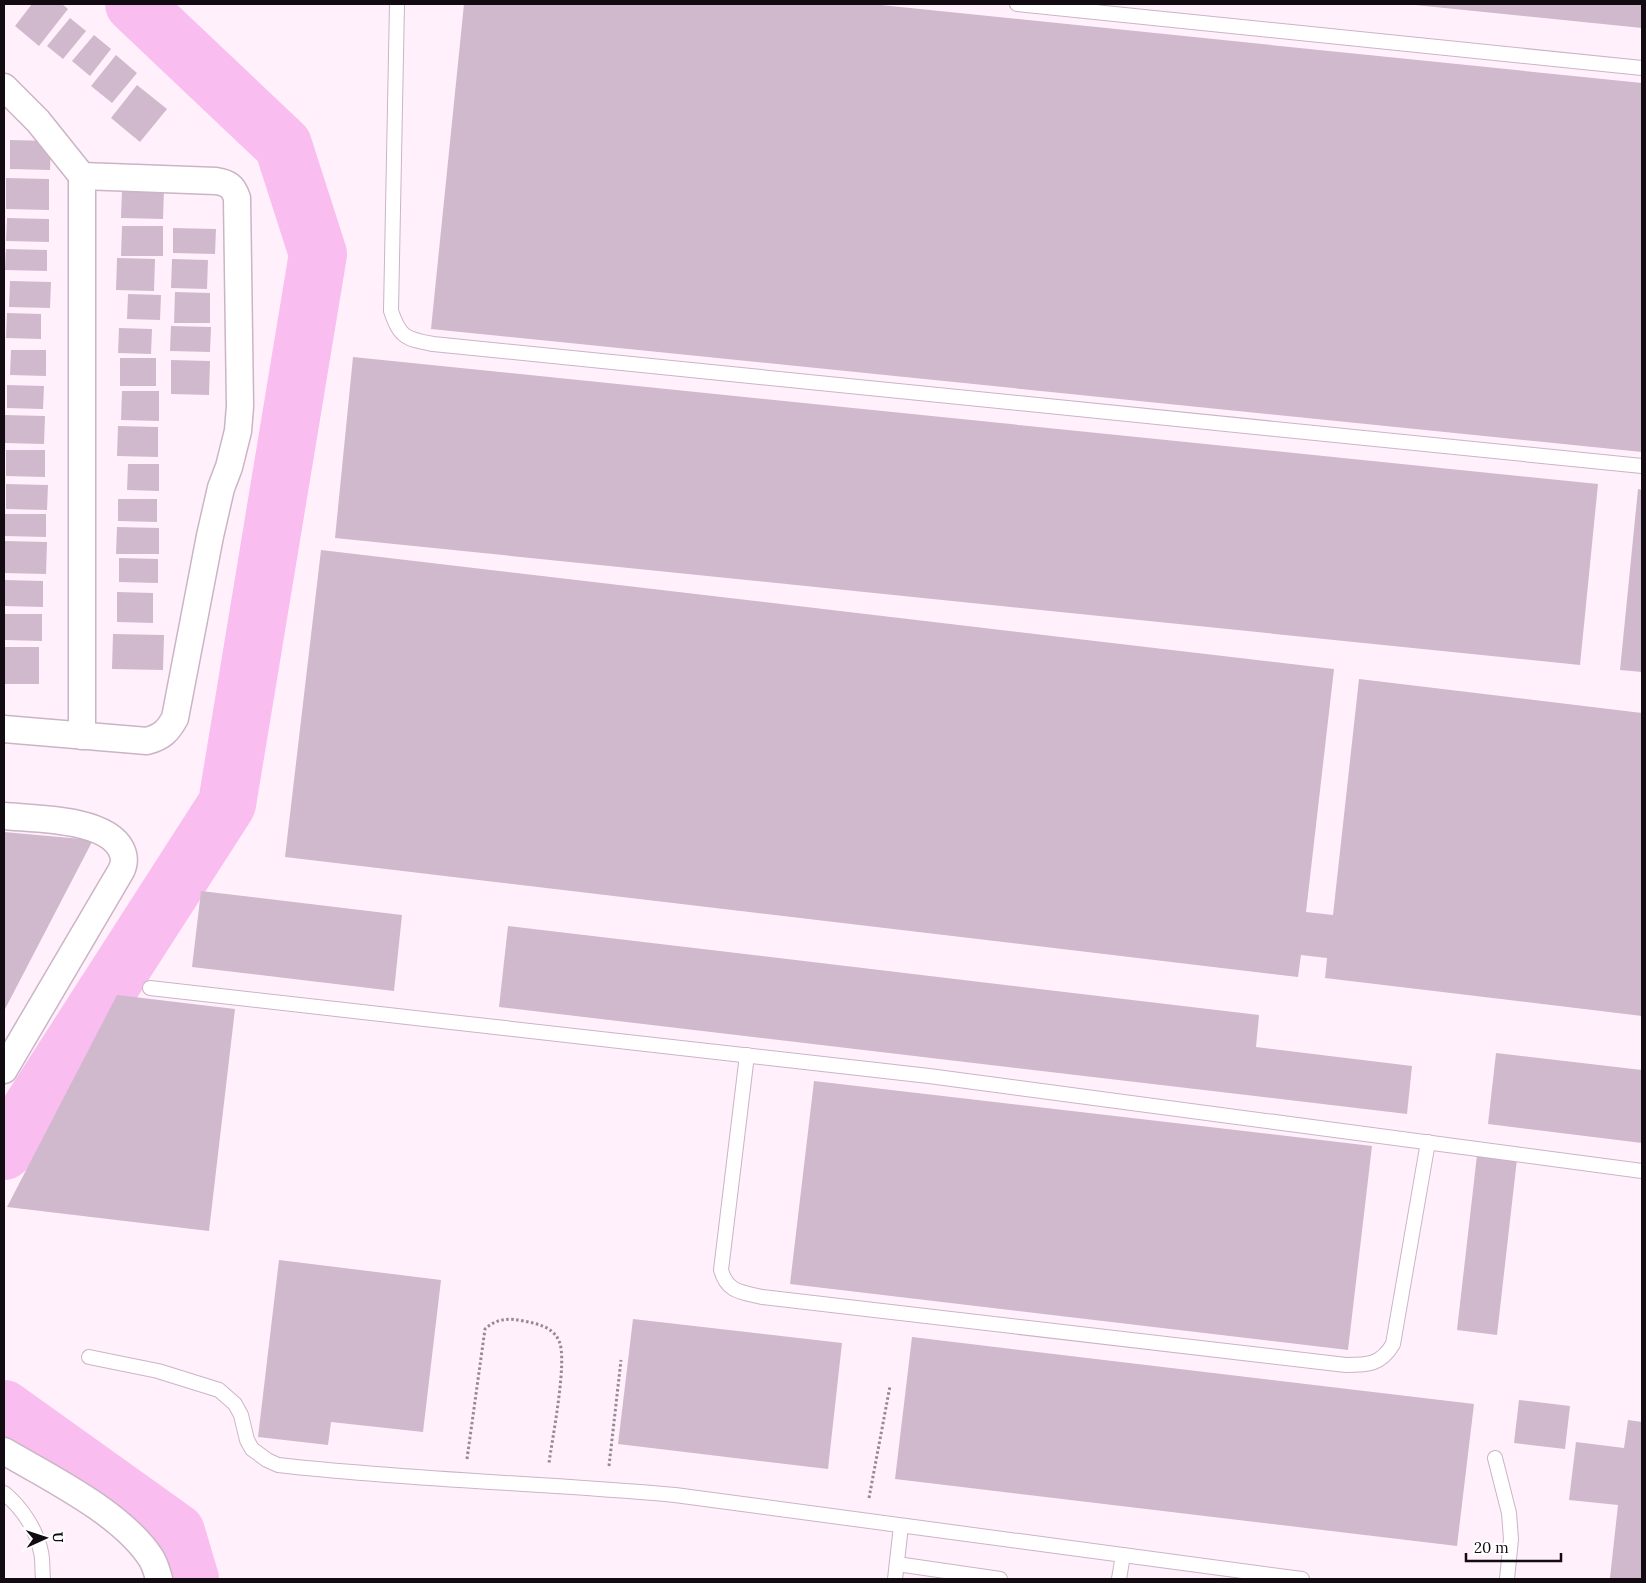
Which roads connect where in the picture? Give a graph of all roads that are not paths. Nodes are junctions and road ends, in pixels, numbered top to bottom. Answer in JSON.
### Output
{"nodes":[{"id":1,"x":397,"y":4,"type":"edge"},
{"id":2,"x":1017,"y":4,"type":"edge"},
{"id":3,"x":1642,"y":68,"type":"edge"},
{"id":4,"x":4,"y":87,"type":"edge"},
{"id":5,"x":4,"y":117,"type":"edge"},
{"id":6,"x":38,"y":121,"type":"junction"},
{"id":7,"x":82,"y":176,"type":"junction"},
{"id":8,"x":1642,"y":466,"type":"edge"},
{"id":9,"x":4,"y":729,"type":"edge"},
{"id":10,"x":82,"y":736,"type":"junction"},
{"id":11,"x":4,"y":816,"type":"edge"},
{"id":12,"x":150,"y":988,"type":"dead end"},
{"id":13,"x":747,"y":1055,"type":"junction"},
{"id":14,"x":4,"y":1070,"type":"edge"},
{"id":15,"x":1428,"y":1142,"type":"junction"},
{"id":16,"x":1642,"y":1171,"type":"edge"},
{"id":17,"x":89,"y":1357,"type":"dead end"},
{"id":18,"x":4,"y":1451,"type":"edge"},
{"id":19,"x":1495,"y":1458,"type":"dead end"},
{"id":20,"x":4,"y":1493,"type":"edge"},
{"id":21,"x":901,"y":1526,"type":"junction"},
{"id":22,"x":1123,"y":1555,"type":"junction"},
{"id":23,"x":897,"y":1564,"type":"junction"},
{"id":24,"x":43,"y":1579,"type":"edge"},
{"id":25,"x":159,"y":1579,"type":"edge"},
{"id":26,"x":895,"y":1579,"type":"edge"},
{"id":27,"x":1000,"y":1579,"type":"edge"},
{"id":28,"x":1119,"y":1579,"type":"edge"},
{"id":29,"x":1302,"y":1579,"type":"edge"},
{"id":30,"x":1506,"y":1579,"type":"edge"}],
"edges":[{"from":1,"to":8,"type":"lane"},
{"from":2,"to":3,"type":"lane"},
{"from":4,"to":6,"type":"street"},
{"from":5,"to":6,"type":"street"},
{"from":6,"to":7,"type":"street"},
{"from":7,"to":10,"type":"street"},
{"from":7,"to":10,"type":"street"},
{"from":9,"to":10,"type":"street"},
{"from":11,"to":14,"type":"street"},
{"from":12,"to":13,"type":"lane"},
{"from":13,"to":15,"type":"lane"},
{"from":13,"to":15,"type":"lane"},
{"from":15,"to":16,"type":"lane"},
{"from":17,"to":21,"type":"lane"},
{"from":18,"to":25,"type":"street"},
{"from":19,"to":30,"type":"lane"},
{"from":20,"to":24,"type":"lane"},
{"from":21,"to":22,"type":"lane"},
{"from":21,"to":23,"type":"lane"},
{"from":22,"to":28,"type":"lane"},
{"from":22,"to":29,"type":"lane"},
{"from":23,"to":26,"type":"lane"},
{"from":23,"to":27,"type":"lane"}]}
